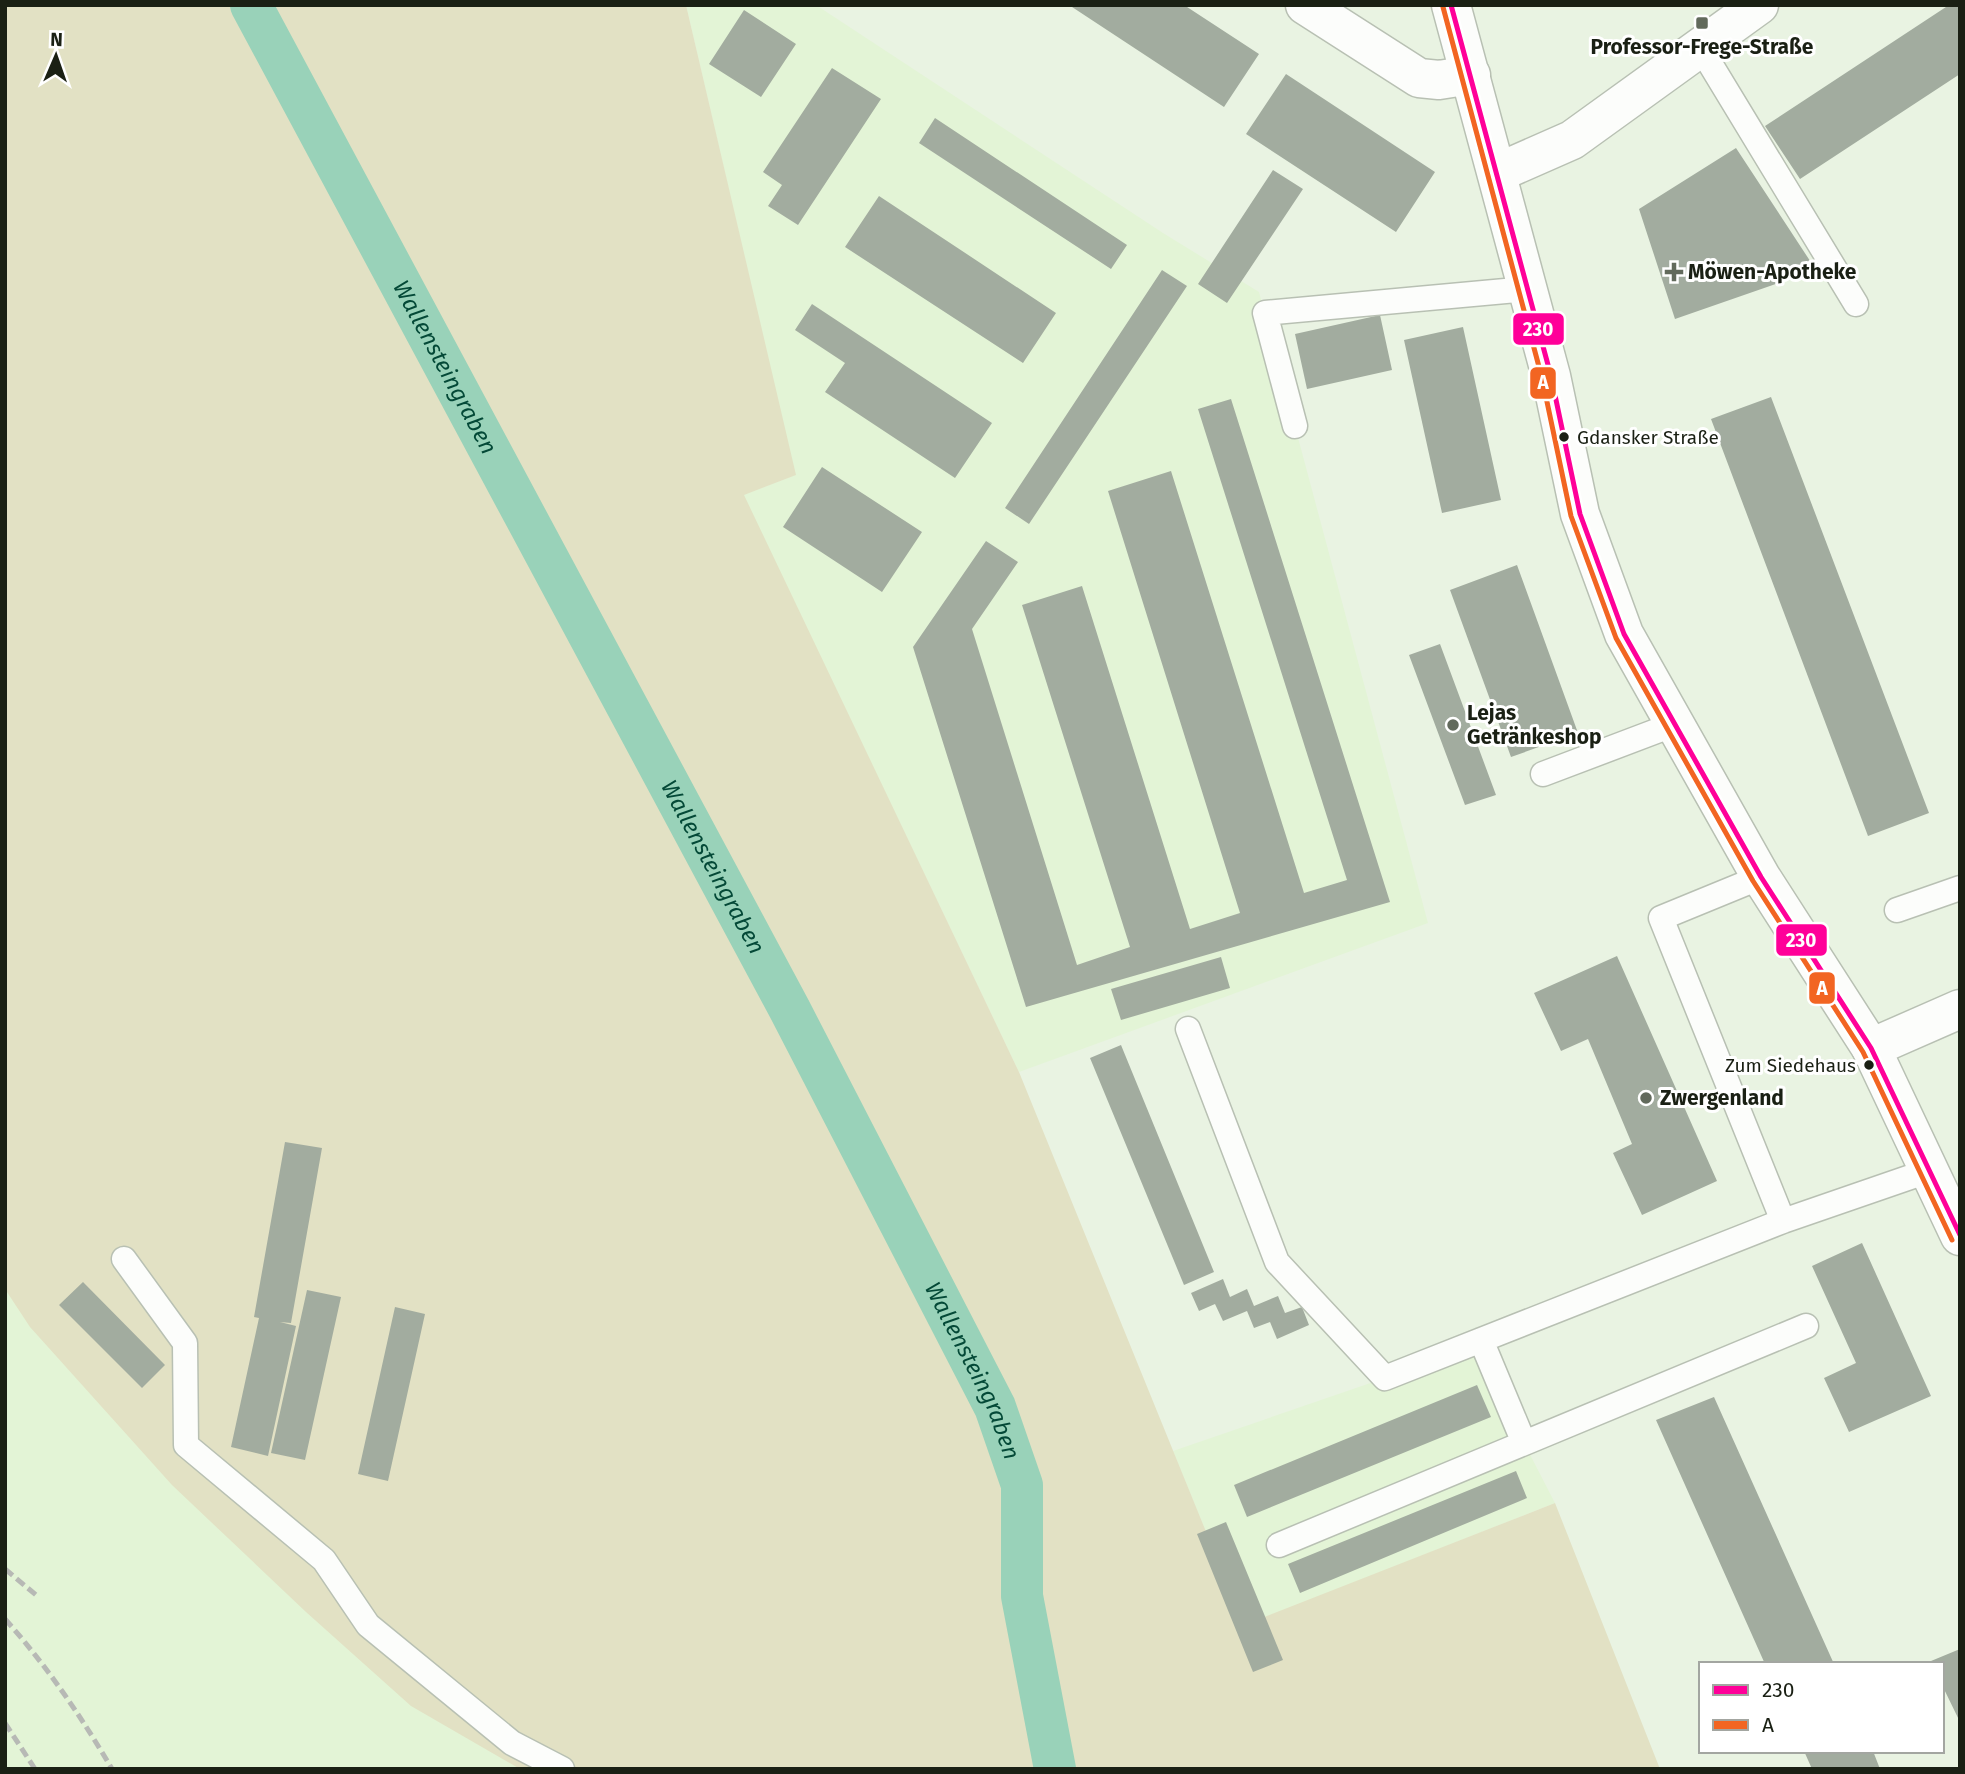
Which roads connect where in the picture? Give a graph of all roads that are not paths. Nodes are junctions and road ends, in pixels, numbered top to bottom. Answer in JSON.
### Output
{"nodes":[{"id":1,"x":1451,"y":5,"type":"edge"},
{"id":2,"x":1759,"y":5,"type":"edge"},
{"id":3,"x":1311,"y":9,"type":"edge"},
{"id":4,"x":1700,"y":47,"type":"junction"},
{"id":5,"x":1471,"y":75,"type":"junction"},
{"id":6,"x":1497,"y":173,"type":"junction"},
{"id":7,"x":1527,"y":289,"type":"junction"},
{"id":8,"x":1856,"y":304,"type":"dead end"},
{"id":9,"x":1295,"y":426,"type":"dead end"},
{"id":10,"x":1675,"y":724,"type":"junction"},
{"id":11,"x":1543,"y":774,"type":"dead end"},
{"id":12,"x":1761,"y":877,"type":"junction"},
{"id":13,"x":1960,"y":888,"type":"edge"},
{"id":14,"x":1897,"y":910,"type":"dead end"},
{"id":15,"x":1960,"y":1009,"type":"edge"},
{"id":16,"x":1188,"y":1029,"type":"dead end"},
{"id":17,"x":1871,"y":1048,"type":"junction"},
{"id":18,"x":1928,"y":1171,"type":"junction"},
{"id":19,"x":1783,"y":1221,"type":"junction"},
{"id":20,"x":1960,"y":1236,"type":"edge"},
{"id":21,"x":124,"y":1259,"type":"dead end"},
{"id":22,"x":1806,"y":1325,"type":"dead end"},
{"id":23,"x":1481,"y":1340,"type":"junction"},
{"id":24,"x":1524,"y":1443,"type":"junction"},
{"id":25,"x":1279,"y":1545,"type":"dead end"},
{"id":26,"x":562,"y":1769,"type":"edge"}],
"edges":[{"from":1,"to":5,"type":"main road"},
{"from":2,"to":4,"type":"main road"},
{"from":3,"to":5,"type":"main road"},
{"from":4,"to":6,"type":"main road"},
{"from":4,"to":8,"type":"lane"},
{"from":5,"to":6,"type":"main road"},
{"from":6,"to":7,"type":"main road"},
{"from":7,"to":9,"type":"lane"},
{"from":7,"to":10,"type":"main road"},
{"from":10,"to":11,"type":"lane"},
{"from":10,"to":12,"type":"main road"},
{"from":12,"to":17,"type":"main road"},
{"from":12,"to":19,"type":"lane"},
{"from":13,"to":14,"type":"lane"},
{"from":15,"to":17,"type":"main road"},
{"from":16,"to":23,"type":"lane"},
{"from":17,"to":18,"type":"main road"},
{"from":18,"to":19,"type":"lane"},
{"from":18,"to":20,"type":"main road"},
{"from":19,"to":23,"type":"lane"},
{"from":21,"to":26,"type":"lane"},
{"from":22,"to":24,"type":"lane"},
{"from":23,"to":24,"type":"lane"},
{"from":24,"to":25,"type":"lane"}]}
